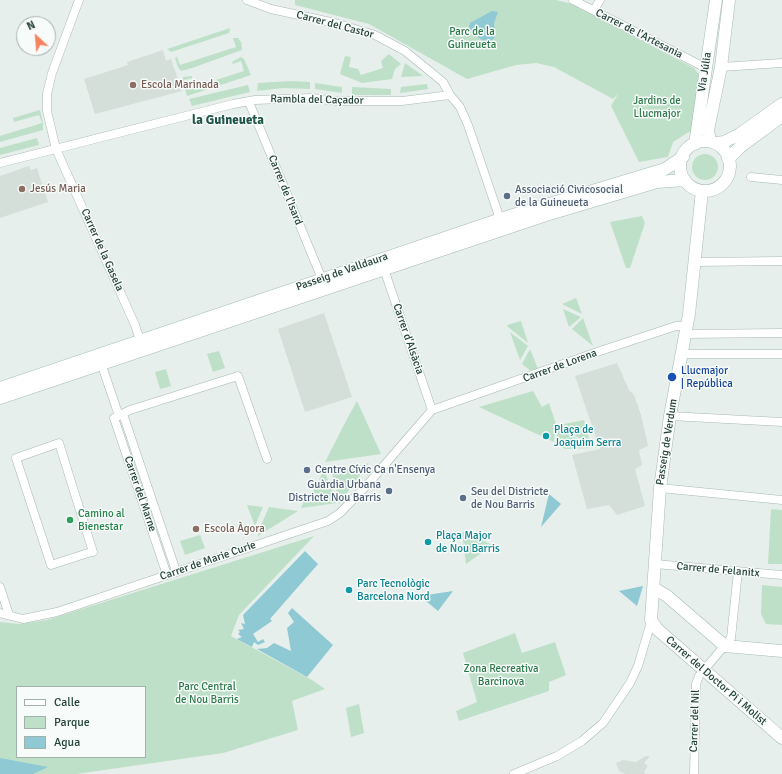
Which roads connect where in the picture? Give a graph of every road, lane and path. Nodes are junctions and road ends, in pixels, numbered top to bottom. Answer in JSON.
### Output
{"nodes":[{"id":1,"x":79,"y":0,"type":"edge"},
{"id":2,"x":247,"y":0,"type":"edge"},
{"id":3,"x":573,"y":0,"type":"edge"},
{"id":4,"x":600,"y":0,"type":"edge"},
{"id":5,"x":716,"y":0,"type":"edge"},
{"id":6,"x":729,"y":0,"type":"edge"},
{"id":7,"x":594,"y":10,"type":"junction"},
{"id":8,"x":782,"y":63,"type":"edge"},
{"id":9,"x":706,"y":68,"type":"junction"},
{"id":10,"x":721,"y":68,"type":"junction"},
{"id":11,"x":450,"y":95,"type":"junction"},
{"id":12,"x":249,"y":102,"type":"junction"},
{"id":13,"x":782,"y":104,"type":"edge"},
{"id":14,"x":782,"y":116,"type":"edge"},
{"id":15,"x":713,"y":142,"type":"junction"},
{"id":16,"x":695,"y":144,"type":"junction"},
{"id":17,"x":56,"y":149,"type":"junction"},
{"id":18,"x":683,"y":157,"type":"junction"},
{"id":19,"x":728,"y":159,"type":"junction"},
{"id":20,"x":0,"y":163,"type":"edge"},
{"id":21,"x":751,"y":177,"type":"dead end"},
{"id":22,"x":685,"y":180,"type":"junction"},
{"id":23,"x":782,"y":180,"type":"edge"},
{"id":24,"x":702,"y":191,"type":"junction"},
{"id":25,"x":501,"y":224,"type":"junction"},
{"id":26,"x":782,"y":260,"type":"edge"},
{"id":27,"x":696,"y":262,"type":"junction"},
{"id":28,"x":382,"y":264,"type":"junction"},
{"id":29,"x":322,"y":279,"type":"junction"},
{"id":30,"x":687,"y":330,"type":"junction"},
{"id":31,"x":782,"y":333,"type":"edge"},
{"id":32,"x":140,"y":340,"type":"junction"},
{"id":33,"x":682,"y":354,"type":"junction"},
{"id":34,"x":782,"y":354,"type":"edge"},
{"id":35,"x":99,"y":359,"type":"junction"},
{"id":36,"x":0,"y":388,"type":"edge"},
{"id":37,"x":0,"y":398,"type":"edge"},
{"id":38,"x":432,"y":410,"type":"junction"},
{"id":39,"x":121,"y":415,"type":"junction"},
{"id":40,"x":670,"y":416,"type":"junction"},
{"id":41,"x":782,"y":422,"type":"edge"},
{"id":42,"x":267,"y":459,"type":"dead end"},
{"id":43,"x":660,"y":488,"type":"junction"},
{"id":44,"x":782,"y":500,"type":"edge"},
{"id":45,"x":91,"y":552,"type":"joint"},
{"id":46,"x":655,"y":564,"type":"junction"},
{"id":47,"x":176,"y":571,"type":"junction"},
{"id":48,"x":738,"y":571,"type":"junction"},
{"id":49,"x":167,"y":575,"type":"junction"},
{"id":50,"x":782,"y":575,"type":"edge"},
{"id":51,"x":0,"y":587,"type":"edge"},
{"id":52,"x":654,"y":588,"type":"junction"},
{"id":53,"x":0,"y":613,"type":"edge"},
{"id":54,"x":9,"y":615,"type":"junction"},
{"id":55,"x":651,"y":622,"type":"junction"},
{"id":56,"x":725,"y":646,"type":"junction"},
{"id":57,"x":782,"y":651,"type":"edge"},
{"id":58,"x":705,"y":670,"type":"junction"},
{"id":59,"x":782,"y":738,"type":"edge"},
{"id":60,"x":514,"y":774,"type":"edge"},
{"id":61,"x":694,"y":774,"type":"edge"}],
"edges":[{"from":1,"to":17,"type":"street","name":"Carrer de la Gasela"},
{"from":2,"to":11,"type":"street","name":"Carrer del Castor"},
{"from":3,"to":7,"type":"street","name":"Carrer de l'Artesania"},
{"from":4,"to":7,"type":"street"},
{"from":5,"to":9,"type":"main road","name":"Via Júlia"},
{"from":6,"to":10,"type":"main road","name":"Via Júlia"},
{"from":7,"to":9,"type":"street","name":"Carrer de l'Artesania"},
{"from":8,"to":10,"type":"street"},
{"from":9,"to":10,"type":"main road"},
{"from":9,"to":16,"type":"main road","name":"Via Júlia"},
{"from":10,"to":15,"type":"main road","name":"Via Júlia"},
{"from":11,"to":12,"type":"street","name":"Rambla del Caçador"},
{"from":11,"to":25,"type":"street","name":"Carrer del Castor"},
{"from":12,"to":17,"type":"street","name":"Rambla del Caçador"},
{"from":12,"to":29,"type":"street","name":"Carrer de l'Isard"},
{"from":13,"to":15,"type":"main road"},
{"from":14,"to":19,"type":"main road"},
{"from":15,"to":16,"type":"main road"},
{"from":15,"to":19,"type":"main road"},
{"from":16,"to":18,"type":"main road"},
{"from":17,"to":20,"type":"street","name":"Rambla del Caçador"},
{"from":17,"to":32,"type":"street","name":"Carrer de la Gasela"},
{"from":18,"to":22,"type":"main road"},
{"from":18,"to":25,"type":"main road","name":"Passeig de Valldaura"},
{"from":19,"to":24,"type":"main road"},
{"from":21,"to":23,"type":"street"},
{"from":22,"to":24,"type":"main road"},
{"from":22,"to":25,"type":"main road","name":"Passeig de Valldaura"},
{"from":24,"to":27,"type":"main road","name":"Passeig de Verdum"},
{"from":25,"to":28,"type":"main road","name":"Passeig de Valldaura"},
{"from":26,"to":27,"type":"street"},
{"from":27,"to":30,"type":"main road","name":"Passeig de Verdum"},
{"from":28,"to":29,"type":"main road","name":"Passeig de Valldaura"},
{"from":28,"to":35,"type":"main road","name":"Passeig de Valldaura"},
{"from":28,"to":38,"type":"street","name":"Carrer d'Alsàcia"},
{"from":29,"to":32,"type":"main road","name":"Passeig de Valldaura"},
{"from":30,"to":31,"type":"street","name":"Carrer de Lorena"},
{"from":30,"to":33,"type":"main road","name":"Passeig de Verdum"},
{"from":30,"to":38,"type":"street","name":"Carrer de Lorena"},
{"from":32,"to":35,"type":"main road","name":"Passeig de Valldaura"},
{"from":33,"to":34,"type":"street"},
{"from":33,"to":40,"type":"main road","name":"Passeig de Verdum"},
{"from":35,"to":36,"type":"main road","name":"Passeig de Valldaura"},
{"from":35,"to":37,"type":"main road","name":"Passeig de Valldaura"},
{"from":35,"to":39,"type":"street","name":"Carrer del Marne"},
{"from":38,"to":47,"type":"street","name":"Carrer de Marie Curie"},
{"from":39,"to":42,"type":"street"},
{"from":39,"to":47,"type":"street","name":"Carrer del Marne"},
{"from":39,"to":49,"type":"street","name":"Carrer del Marne"},
{"from":40,"to":41,"type":"street"},
{"from":40,"to":43,"type":"main road","name":"Passeig de Verdum"},
{"from":43,"to":44,"type":"street"},
{"from":43,"to":46,"type":"main road","name":"Passeig de Verdum"},
{"from":45,"to":45,"type":"street"},
{"from":46,"to":48,"type":"street","name":"Carrer de Felanitx"},
{"from":46,"to":52,"type":"main road","name":"Passeig de Verdum"},
{"from":47,"to":49,"type":"street","name":"Carrer de Marie Curie"},
{"from":48,"to":50,"type":"street","name":"Carrer de Felanitx"},
{"from":48,"to":56,"type":"street","name":"Carrer del Nil"},
{"from":49,"to":54,"type":"street","name":"Carrer de Marie Curie"},
{"from":51,"to":54,"type":"street"},
{"from":52,"to":55,"type":"main road","name":"Passeig de Verdum"},
{"from":52,"to":56,"type":"main road"},
{"from":53,"to":54,"type":"street","name":"Carrer de Marie Curie"},
{"from":55,"to":58,"type":"main road","name":"Carrer del Doctor Pi i Molist"},
{"from":55,"to":60,"type":"street"},
{"from":56,"to":57,"type":"main road"},
{"from":56,"to":58,"type":"street","name":"Carrer del Nil"},
{"from":58,"to":59,"type":"main road","name":"Carrer del Doctor Pi i Molist"},
{"from":58,"to":61,"type":"street","name":"Carrer del Nil"}]}
